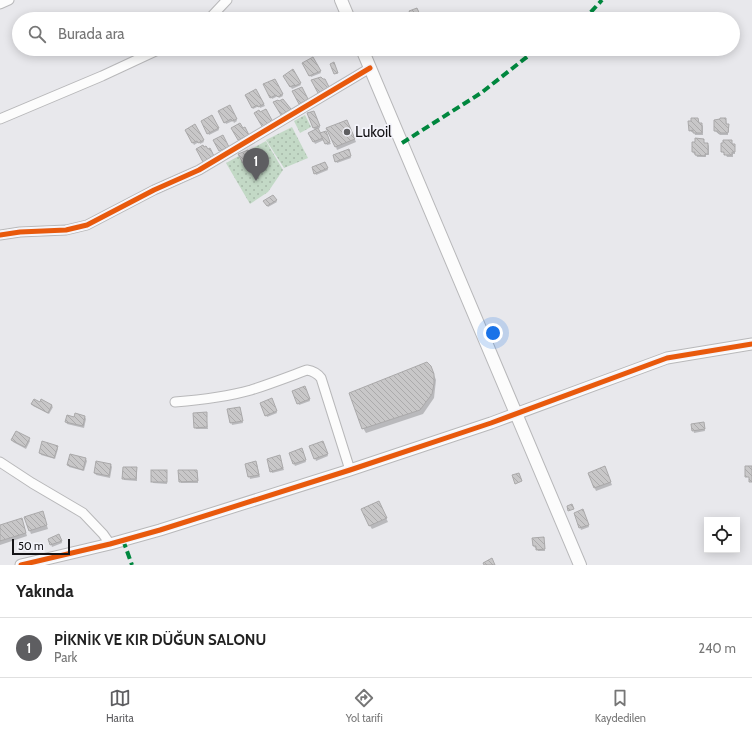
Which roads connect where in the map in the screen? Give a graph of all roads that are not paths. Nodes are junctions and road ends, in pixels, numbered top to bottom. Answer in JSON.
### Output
{"nodes":[{"id":1,"x":9,"y":0,"type":"edge"},
{"id":2,"x":227,"y":0,"type":"edge"},
{"id":3,"x":341,"y":0,"type":"edge"},
{"id":4,"x":0,"y":4,"type":"edge"},
{"id":5,"x":216,"y":12,"type":"edge"},
{"id":6,"x":347,"y":12,"type":"edge"},
{"id":7,"x":145,"y":56,"type":"edge"},
{"id":8,"x":365,"y":56,"type":"edge"},
{"id":9,"x":370,"y":68,"type":"junction"},
{"id":10,"x":0,"y":119,"type":"edge"},
{"id":11,"x":0,"y":235,"type":"edge"},
{"id":12,"x":752,"y":344,"type":"edge"},
{"id":13,"x":175,"y":402,"type":"dead end"},
{"id":14,"x":516,"y":414,"type":"junction"},
{"id":15,"x":0,"y":462,"type":"edge"},
{"id":16,"x":350,"y":470,"type":"junction"},
{"id":17,"x":110,"y":544,"type":"junction"},
{"id":18,"x":46,"y":562,"type":"edge"},
{"id":19,"x":21,"y":565,"type":"edge"},
{"id":20,"x":580,"y":565,"type":"edge"}],
"edges":[{"from":1,"to":4,"type":"street"},
{"from":2,"to":5,"type":"street"},
{"from":3,"to":6,"type":"main road"},
{"from":7,"to":10,"type":"street"},
{"from":8,"to":9,"type":"main road"},
{"from":9,"to":11,"type":"street"},
{"from":9,"to":14,"type":"main road"},
{"from":12,"to":14,"type":"street"},
{"from":13,"to":16,"type":"street"},
{"from":14,"to":16,"type":"street"},
{"from":14,"to":20,"type":"main road"},
{"from":15,"to":17,"type":"street"},
{"from":16,"to":17,"type":"street"},
{"from":17,"to":18,"type":"street"},
{"from":18,"to":19,"type":"street"}]}
